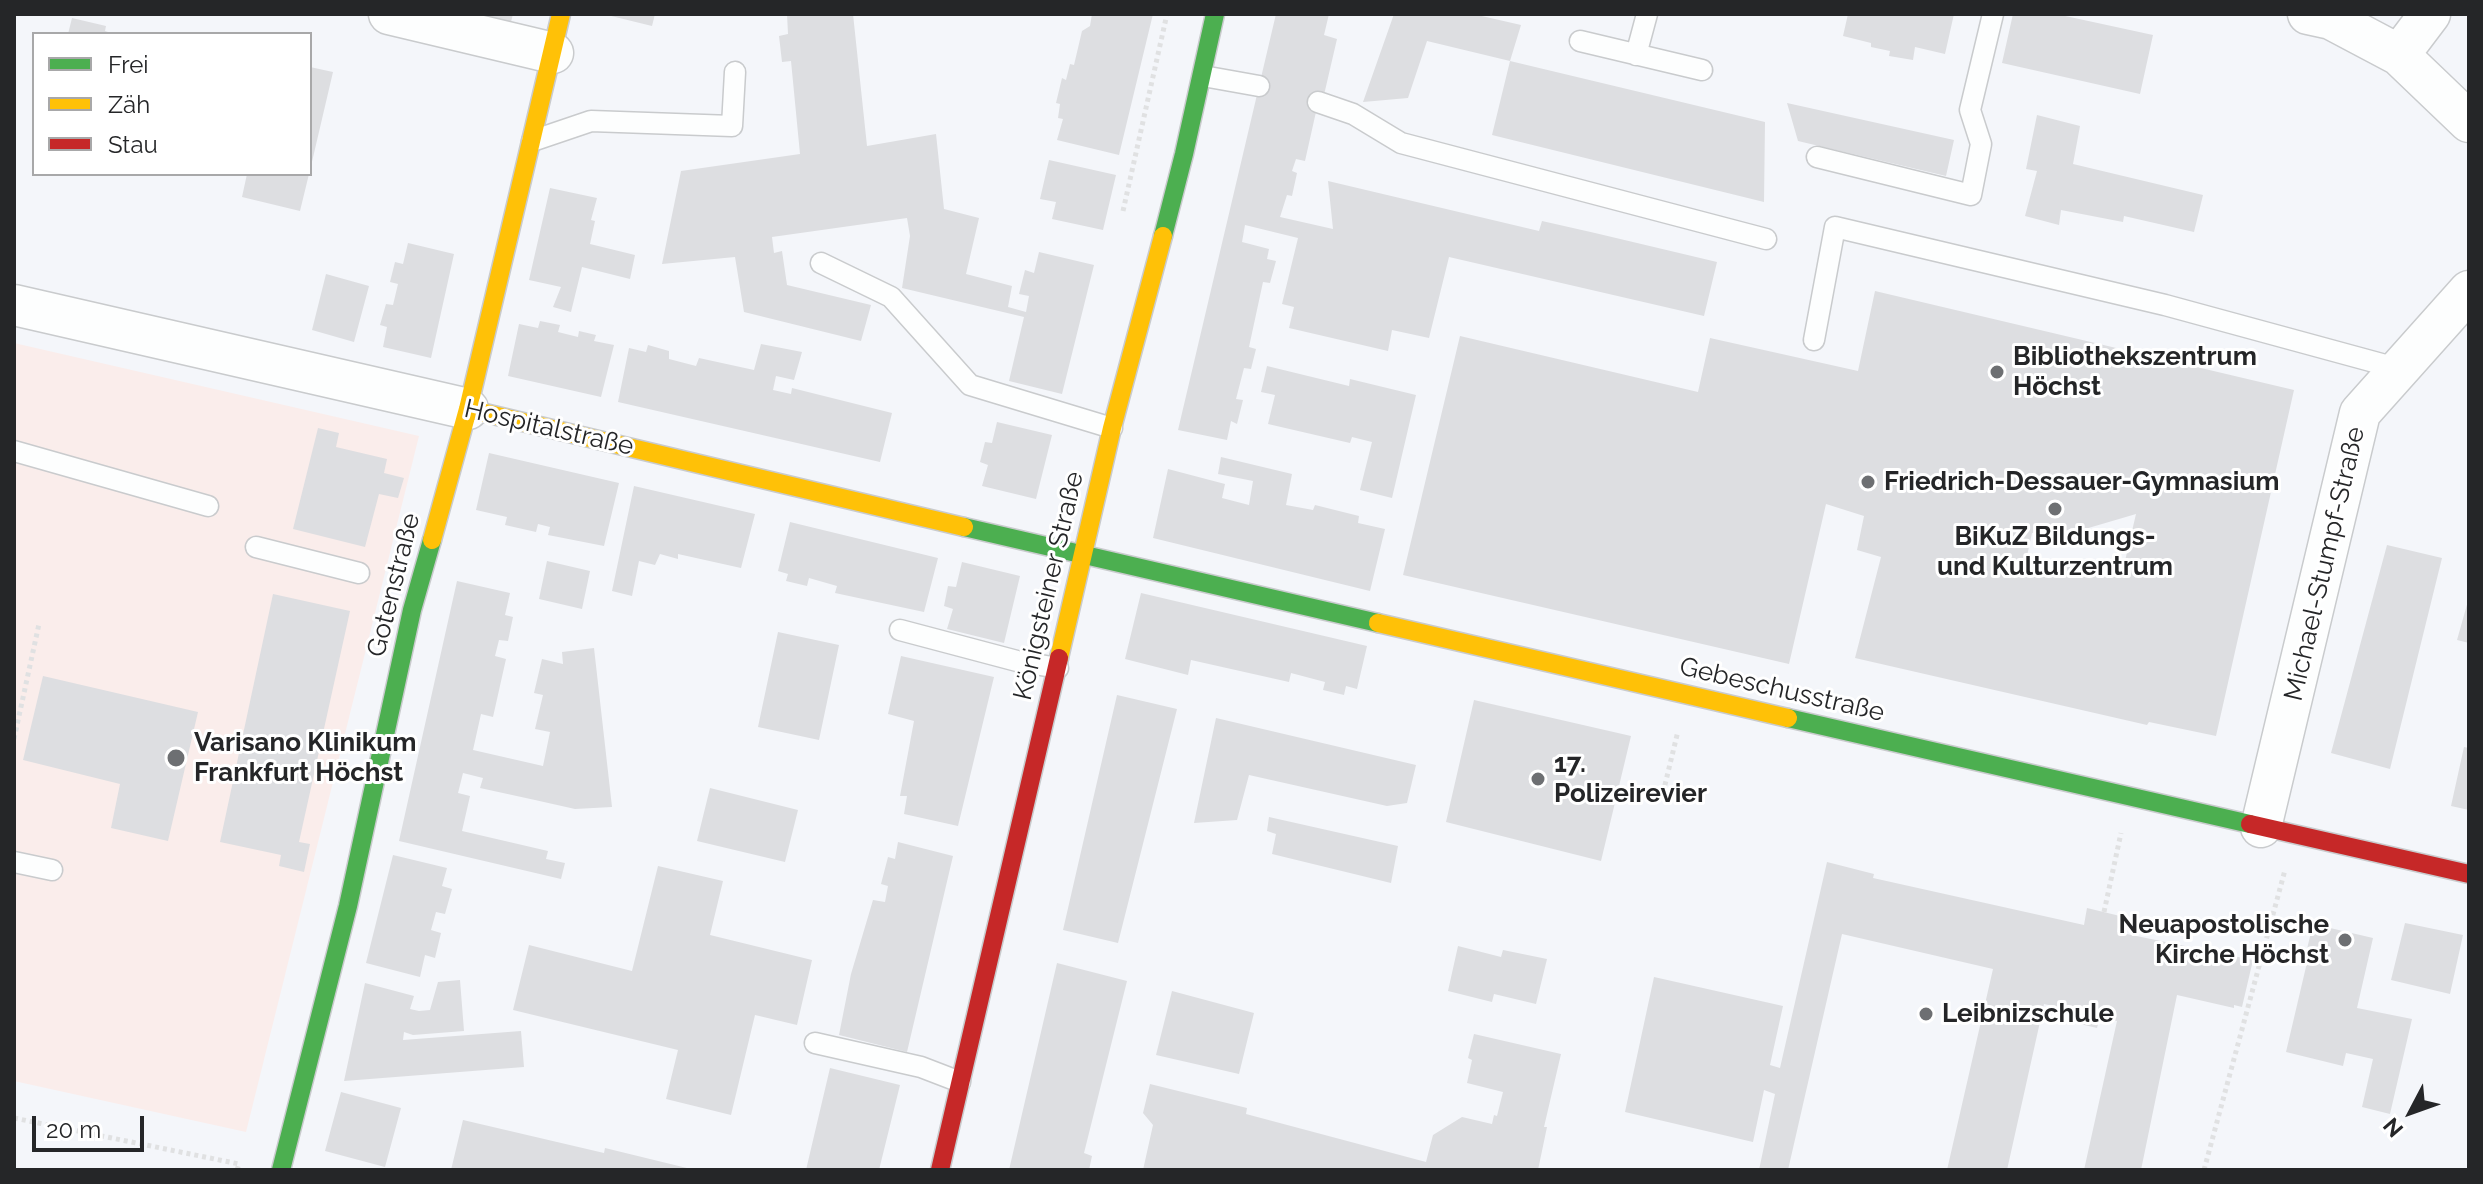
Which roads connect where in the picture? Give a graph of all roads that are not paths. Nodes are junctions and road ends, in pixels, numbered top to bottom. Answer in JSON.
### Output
{"nodes":[{"id":1,"x":389,"y":14,"type":"edge"},
{"id":2,"x":561,"y":14,"type":"edge"},
{"id":3,"x":1215,"y":14,"type":"edge"},
{"id":4,"x":1647,"y":14,"type":"edge"},
{"id":5,"x":1993,"y":14,"type":"edge"},
{"id":6,"x":2308,"y":14,"type":"edge"},
{"id":7,"x":2430,"y":14,"type":"edge"},
{"id":8,"x":1580,"y":41,"type":"dead end"},
{"id":9,"x":553,"y":53,"type":"junction"},
{"id":10,"x":1636,"y":55,"type":"junction"},
{"id":11,"x":2399,"y":55,"type":"junction"},
{"id":12,"x":1702,"y":70,"type":"dead end"},
{"id":13,"x":735,"y":72,"type":"dead end"},
{"id":14,"x":1203,"y":76,"type":"junction"},
{"id":15,"x":1259,"y":86,"type":"dead end"},
{"id":16,"x":1318,"y":102,"type":"dead end"},
{"id":17,"x":2469,"y":122,"type":"edge"},
{"id":18,"x":532,"y":141,"type":"junction"},
{"id":19,"x":1817,"y":157,"type":"dead end"},
{"id":20,"x":1766,"y":239,"type":"dead end"},
{"id":21,"x":821,"y":263,"type":"dead end"},
{"id":22,"x":2469,"y":291,"type":"edge"},
{"id":23,"x":14,"y":305,"type":"edge"},
{"id":24,"x":1814,"y":340,"type":"dead end"},
{"id":25,"x":2400,"y":369,"type":"junction"},
{"id":26,"x":468,"y":409,"type":"junction"},
{"id":27,"x":1112,"y":428,"type":"junction"},
{"id":28,"x":14,"y":451,"type":"edge"},
{"id":29,"x":208,"y":506,"type":"dead end"},
{"id":30,"x":256,"y":547,"type":"dead end"},
{"id":31,"x":1084,"y":556,"type":"junction"},
{"id":32,"x":359,"y":573,"type":"dead end"},
{"id":33,"x":900,"y":630,"type":"dead end"},
{"id":34,"x":1058,"y":668,"type":"junction"},
{"id":35,"x":2277,"y":831,"type":"junction"},
{"id":36,"x":14,"y":862,"type":"edge"},
{"id":37,"x":52,"y":870,"type":"dead end"},
{"id":38,"x":2469,"y":874,"type":"edge"},
{"id":39,"x":815,"y":1043,"type":"dead end"},
{"id":40,"x":960,"y":1082,"type":"junction"},
{"id":41,"x":281,"y":1170,"type":"edge"},
{"id":42,"x":940,"y":1170,"type":"edge"}],
"edges":[{"from":1,"to":9,"type":"street"},
{"from":2,"to":9,"type":"main road","name":"Gotenstraße"},
{"from":3,"to":14,"type":"main road","name":"Königsteiner Straße"},
{"from":4,"to":10,"type":"lane"},
{"from":5,"to":19,"type":"lane"},
{"from":6,"to":11,"type":"street"},
{"from":7,"to":11,"type":"street"},
{"from":8,"to":10,"type":"lane"},
{"from":9,"to":18,"type":"main road","name":"Gotenstraße"},
{"from":10,"to":12,"type":"lane"},
{"from":11,"to":17,"type":"street"},
{"from":13,"to":18,"type":"lane"},
{"from":14,"to":15,"type":"lane"},
{"from":14,"to":27,"type":"main road","name":"Königsteiner Straße"},
{"from":16,"to":20,"type":"lane"},
{"from":18,"to":26,"type":"main road","name":"Gotenstraße"},
{"from":21,"to":27,"type":"lane"},
{"from":22,"to":25,"type":"street","name":"Michael-Stumpf-Straße"},
{"from":23,"to":26,"type":"street","name":"Hospitalstraße"},
{"from":24,"to":25,"type":"lane"},
{"from":25,"to":35,"type":"street","name":"Michael-Stumpf-Straße"},
{"from":26,"to":31,"type":"main road","name":"Hospitalstraße"},
{"from":26,"to":41,"type":"main road","name":"Gotenstraße"},
{"from":27,"to":31,"type":"main road","name":"Königsteiner Straße"},
{"from":28,"to":29,"type":"lane"},
{"from":30,"to":32,"type":"lane"},
{"from":31,"to":34,"type":"main road","name":"Königsteiner Straße"},
{"from":31,"to":35,"type":"main road","name":"Gebeschusstraße"},
{"from":33,"to":34,"type":"lane"},
{"from":34,"to":40,"type":"main road","name":"Königsteiner Straße"},
{"from":35,"to":38,"type":"main road","name":"Gebeschusstraße"},
{"from":36,"to":37,"type":"lane"},
{"from":39,"to":40,"type":"lane"},
{"from":40,"to":42,"type":"main road","name":"Königsteiner Straße"}]}
